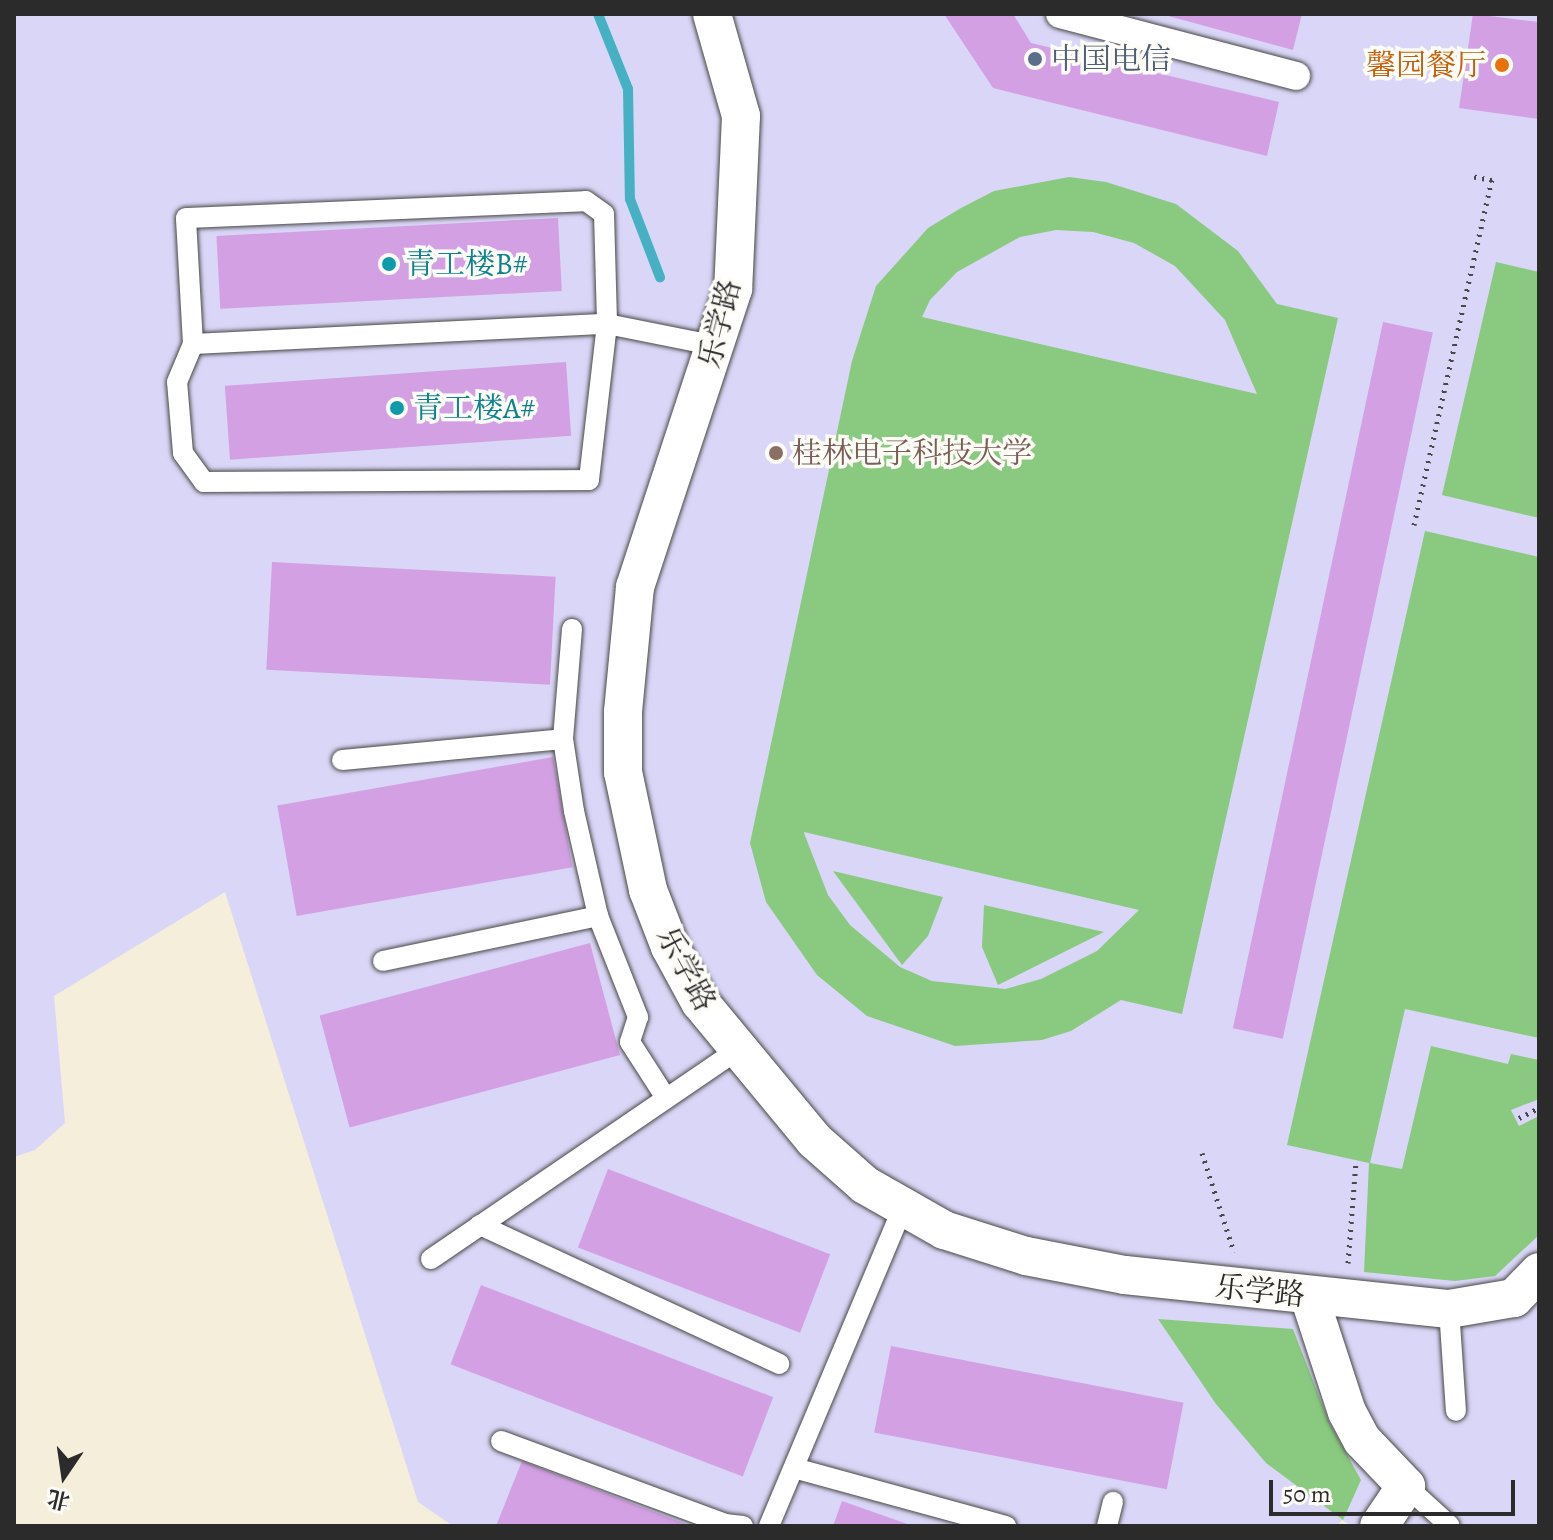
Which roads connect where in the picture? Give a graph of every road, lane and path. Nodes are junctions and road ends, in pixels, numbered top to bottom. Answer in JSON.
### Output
{"nodes":[{"id":1,"x":712,"y":14,"type":"edge"},
{"id":2,"x":1060,"y":14,"type":"edge"},
{"id":3,"x":1296,"y":76,"type":"dead end"},
{"id":4,"x":1471,"y":176,"type":"dead end"},
{"id":5,"x":607,"y":324,"type":"junction"},
{"id":6,"x":193,"y":344,"type":"junction"},
{"id":7,"x":717,"y":346,"type":"junction"},
{"id":8,"x":1414,"y":525,"type":"dead end"},
{"id":9,"x":572,"y":629,"type":"dead end"},
{"id":10,"x":563,"y":739,"type":"junction"},
{"id":11,"x":342,"y":760,"type":"dead end"},
{"id":12,"x":598,"y":916,"type":"junction"},
{"id":13,"x":383,"y":961,"type":"dead end"},
{"id":14,"x":737,"y":1050,"type":"junction"},
{"id":15,"x":666,"y":1098,"type":"junction"},
{"id":16,"x":1539,"y":1108,"type":"edge"},
{"id":17,"x":1519,"y":1118,"type":"dead end"},
{"id":18,"x":1202,"y":1153,"type":"dead end"},
{"id":19,"x":1356,"y":1161,"type":"dead end"},
{"id":20,"x":902,"y":1209,"type":"junction"},
{"id":21,"x":480,"y":1225,"type":"junction"},
{"id":22,"x":431,"y":1259,"type":"dead end"},
{"id":23,"x":1539,"y":1272,"type":"edge"},
{"id":24,"x":1245,"y":1291,"type":"junction"},
{"id":25,"x":1327,"y":1298,"type":"junction"},
{"id":26,"x":1449,"y":1309,"type":"junction"},
{"id":27,"x":779,"y":1364,"type":"dead end"},
{"id":28,"x":1456,"y":1411,"type":"dead end"},
{"id":29,"x":501,"y":1441,"type":"dead end"},
{"id":30,"x":794,"y":1468,"type":"junction"},
{"id":31,"x":1406,"y":1486,"type":"junction"},
{"id":32,"x":1113,"y":1502,"type":"dead end"},
{"id":33,"x":743,"y":1526,"type":"edge"},
{"id":34,"x":769,"y":1526,"type":"edge"},
{"id":35,"x":1006,"y":1526,"type":"edge"},
{"id":36,"x":1107,"y":1526,"type":"edge"},
{"id":37,"x":1379,"y":1526,"type":"edge"},
{"id":38,"x":1450,"y":1526,"type":"edge"}],
"edges":[{"from":1,"to":7,"type":"street","name":"乐学路"},
{"from":2,"to":3,"type":"street"},
{"from":4,"to":8,"type":"path"},
{"from":5,"to":6,"type":"lane"},
{"from":5,"to":6,"type":"lane"},
{"from":5,"to":6,"type":"lane"},
{"from":5,"to":7,"type":"lane"},
{"from":7,"to":14,"type":"street","name":"乐学路"},
{"from":9,"to":10,"type":"lane"},
{"from":10,"to":11,"type":"lane"},
{"from":10,"to":12,"type":"lane"},
{"from":12,"to":13,"type":"lane"},
{"from":12,"to":15,"type":"lane"},
{"from":14,"to":15,"type":"lane"},
{"from":14,"to":20,"type":"street","name":"乐学路"},
{"from":15,"to":21,"type":"lane"},
{"from":16,"to":17,"type":"path"},
{"from":18,"to":24,"type":"path"},
{"from":19,"to":25,"type":"path"},
{"from":20,"to":24,"type":"street","name":"乐学路"},
{"from":20,"to":30,"type":"lane"},
{"from":21,"to":22,"type":"lane"},
{"from":21,"to":27,"type":"lane"},
{"from":23,"to":26,"type":"street","name":"乐学路"},
{"from":24,"to":25,"type":"street","name":"乐学路"},
{"from":25,"to":26,"type":"street","name":"乐学路"},
{"from":25,"to":31,"type":"street"},
{"from":26,"to":28,"type":"lane"},
{"from":29,"to":33,"type":"lane"},
{"from":30,"to":34,"type":"lane"},
{"from":30,"to":35,"type":"lane"},
{"from":31,"to":37,"type":"street"},
{"from":31,"to":38,"type":"lane"},
{"from":32,"to":36,"type":"lane"}]}
